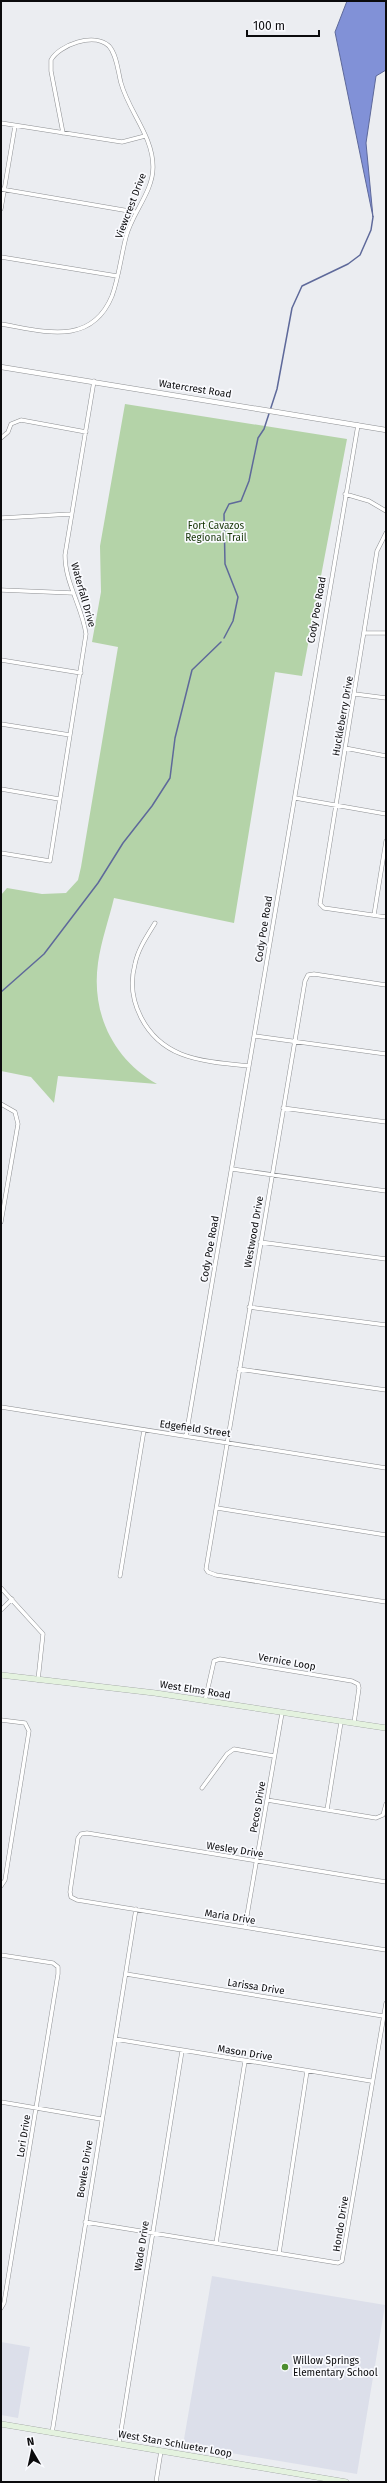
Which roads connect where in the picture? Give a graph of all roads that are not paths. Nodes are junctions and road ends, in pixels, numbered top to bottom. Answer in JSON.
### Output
{"nodes":[{"id":1,"x":1,"y":123,"type":"edge"},
{"id":2,"x":15,"y":126,"type":"junction"},
{"id":3,"x":63,"y":133,"type":"junction"},
{"id":4,"x":145,"y":136,"type":"junction"},
{"id":5,"x":3,"y":189,"type":"edge"},
{"id":6,"x":1,"y":209,"type":"edge"},
{"id":7,"x":135,"y":212,"type":"junction"},
{"id":8,"x":1,"y":256,"type":"edge"},
{"id":9,"x":117,"y":276,"type":"junction"},
{"id":10,"x":1,"y":324,"type":"edge"},
{"id":11,"x":1,"y":368,"type":"edge"},
{"id":12,"x":94,"y":382,"type":"junction"},
{"id":13,"x":358,"y":425,"type":"junction"},
{"id":14,"x":386,"y":430,"type":"edge"},
{"id":15,"x":86,"y":432,"type":"junction"},
{"id":16,"x":1,"y":438,"type":"edge"},
{"id":17,"x":345,"y":494,"type":"junction"},
{"id":18,"x":386,"y":511,"type":"edge"},
{"id":19,"x":71,"y":514,"type":"junction"},
{"id":20,"x":1,"y":518,"type":"edge"},
{"id":21,"x":386,"y":533,"type":"edge"},
{"id":22,"x":1,"y":590,"type":"edge"},
{"id":23,"x":73,"y":593,"type":"junction"},
{"id":24,"x":386,"y":633,"type":"edge"},
{"id":25,"x":365,"y":634,"type":"junction"},
{"id":26,"x":1,"y":660,"type":"edge"},
{"id":27,"x":81,"y":673,"type":"junction"},
{"id":28,"x":355,"y":694,"type":"junction"},
{"id":29,"x":386,"y":698,"type":"edge"},
{"id":30,"x":1,"y":724,"type":"edge"},
{"id":31,"x":70,"y":735,"type":"junction"},
{"id":32,"x":345,"y":748,"type":"junction"},
{"id":33,"x":386,"y":756,"type":"edge"},
{"id":34,"x":1,"y":789,"type":"edge"},
{"id":35,"x":295,"y":798,"type":"junction"},
{"id":36,"x":59,"y":799,"type":"junction"},
{"id":37,"x":336,"y":806,"type":"junction"},
{"id":38,"x":386,"y":814,"type":"edge"},
{"id":39,"x":386,"y":841,"type":"edge"},
{"id":40,"x":1,"y":853,"type":"edge"},
{"id":41,"x":374,"y":915,"type":"junction"},
{"id":42,"x":386,"y":917,"type":"edge"},
{"id":43,"x":155,"y":923,"type":"dead end"},
{"id":44,"x":386,"y":984,"type":"edge"},
{"id":45,"x":255,"y":1036,"type":"junction"},
{"id":46,"x":294,"y":1041,"type":"junction"},
{"id":47,"x":386,"y":1054,"type":"edge"},
{"id":48,"x":250,"y":1066,"type":"junction"},
{"id":49,"x":1,"y":1104,"type":"edge"},
{"id":50,"x":283,"y":1108,"type":"junction"},
{"id":51,"x":386,"y":1122,"type":"edge"},
{"id":52,"x":232,"y":1169,"type":"junction"},
{"id":53,"x":272,"y":1174,"type":"junction"},
{"id":54,"x":386,"y":1191,"type":"edge"},
{"id":55,"x":1,"y":1222,"type":"edge"},
{"id":56,"x":260,"y":1242,"type":"junction"},
{"id":57,"x":386,"y":1259,"type":"edge"},
{"id":58,"x":249,"y":1307,"type":"junction"},
{"id":59,"x":386,"y":1325,"type":"edge"},
{"id":60,"x":239,"y":1368,"type":"junction"},
{"id":61,"x":386,"y":1390,"type":"edge"},
{"id":62,"x":1,"y":1407,"type":"edge"},
{"id":63,"x":144,"y":1430,"type":"junction"},
{"id":64,"x":186,"y":1436,"type":"junction"},
{"id":65,"x":228,"y":1442,"type":"junction"},
{"id":66,"x":386,"y":1468,"type":"edge"},
{"id":67,"x":217,"y":1508,"type":"junction"},
{"id":68,"x":386,"y":1535,"type":"edge"},
{"id":69,"x":120,"y":1576,"type":"dead end"},
{"id":70,"x":1,"y":1588,"type":"edge"},
{"id":71,"x":12,"y":1599,"type":"junction"},
{"id":72,"x":386,"y":1602,"type":"edge"},
{"id":73,"x":1,"y":1610,"type":"edge"},
{"id":74,"x":1,"y":1675,"type":"edge"},
{"id":75,"x":37,"y":1681,"type":"junction"},
{"id":76,"x":205,"y":1701,"type":"junction"},
{"id":77,"x":282,"y":1713,"type":"junction"},
{"id":78,"x":1,"y":1720,"type":"edge"},
{"id":79,"x":341,"y":1722,"type":"junction"},
{"id":80,"x":354,"y":1723,"type":"junction"},
{"id":81,"x":386,"y":1728,"type":"edge"},
{"id":82,"x":274,"y":1756,"type":"junction"},
{"id":83,"x":202,"y":1788,"type":"dead end"},
{"id":84,"x":267,"y":1800,"type":"junction"},
{"id":85,"x":386,"y":1804,"type":"edge"},
{"id":86,"x":327,"y":1810,"type":"junction"},
{"id":87,"x":256,"y":1861,"type":"junction"},
{"id":88,"x":386,"y":1882,"type":"edge"},
{"id":89,"x":1,"y":1886,"type":"edge"},
{"id":90,"x":71,"y":1897,"type":"joint"},
{"id":91,"x":136,"y":1909,"type":"junction"},
{"id":92,"x":245,"y":1927,"type":"junction"},
{"id":93,"x":386,"y":1950,"type":"edge"},
{"id":94,"x":1,"y":1955,"type":"edge"},
{"id":95,"x":126,"y":1974,"type":"junction"},
{"id":96,"x":386,"y":2003,"type":"edge"},
{"id":97,"x":383,"y":2016,"type":"junction"},
{"id":98,"x":115,"y":2039,"type":"junction"},
{"id":99,"x":182,"y":2051,"type":"junction"},
{"id":100,"x":245,"y":2061,"type":"junction"},
{"id":101,"x":307,"y":2071,"type":"junction"},
{"id":102,"x":371,"y":2081,"type":"junction"},
{"id":103,"x":1,"y":2102,"type":"edge"},
{"id":104,"x":36,"y":2108,"type":"junction"},
{"id":105,"x":102,"y":2119,"type":"junction"},
{"id":106,"x":85,"y":2222,"type":"junction"},
{"id":107,"x":152,"y":2233,"type":"junction"},
{"id":108,"x":216,"y":2243,"type":"junction"},
{"id":109,"x":279,"y":2253,"type":"junction"},
{"id":110,"x":1,"y":2308,"type":"edge"},
{"id":111,"x":1,"y":2424,"type":"edge"},
{"id":112,"x":52,"y":2433,"type":"junction"},
{"id":113,"x":119,"y":2443,"type":"junction"},
{"id":114,"x":161,"y":2451,"type":"junction"},
{"id":115,"x":337,"y":2481,"type":"edge"},
{"id":116,"x":156,"y":2482,"type":"edge"},
{"id":117,"x":346,"y":2482,"type":"edge"}],
"edges":[{"from":1,"to":2,"type":"street"},
{"from":2,"to":3,"type":"street"},
{"from":2,"to":5,"type":"street"},
{"from":3,"to":4,"type":"street"},
{"from":3,"to":4,"type":"street","name":"Viewcrest Drive"},
{"from":4,"to":7,"type":"street","name":"Viewcrest Drive"},
{"from":5,"to":6,"type":"street"},
{"from":5,"to":7,"type":"street"},
{"from":7,"to":9,"type":"street","name":"Viewcrest Drive"},
{"from":8,"to":9,"type":"street"},
{"from":9,"to":10,"type":"street","name":"Viewcrest Drive"},
{"from":11,"to":12,"type":"street","name":"Watercrest Road"},
{"from":12,"to":13,"type":"street","name":"Watercrest Road"},
{"from":12,"to":15,"type":"street","name":"Waterfall Drive"},
{"from":13,"to":14,"type":"street","name":"Watercrest Road"},
{"from":13,"to":17,"type":"street","name":"Cody Poe Road"},
{"from":15,"to":16,"type":"street"},
{"from":15,"to":19,"type":"street","name":"Waterfall Drive"},
{"from":17,"to":18,"type":"street"},
{"from":17,"to":35,"type":"street","name":"Cody Poe Road"},
{"from":19,"to":20,"type":"street"},
{"from":19,"to":23,"type":"street","name":"Waterfall Drive"},
{"from":21,"to":25,"type":"street","name":"Huckleberry Drive"},
{"from":22,"to":23,"type":"street"},
{"from":23,"to":27,"type":"street","name":"Waterfall Drive"},
{"from":24,"to":25,"type":"street"},
{"from":25,"to":28,"type":"street","name":"Huckleberry Drive"},
{"from":26,"to":27,"type":"street"},
{"from":27,"to":31,"type":"street","name":"Waterfall Drive"},
{"from":28,"to":29,"type":"street"},
{"from":28,"to":32,"type":"street","name":"Huckleberry Drive"},
{"from":30,"to":31,"type":"street"},
{"from":31,"to":36,"type":"street","name":"Waterfall Drive"},
{"from":32,"to":33,"type":"street"},
{"from":32,"to":37,"type":"street","name":"Huckleberry Drive"},
{"from":34,"to":36,"type":"street"},
{"from":35,"to":37,"type":"street"},
{"from":35,"to":45,"type":"street","name":"Cody Poe Road"},
{"from":36,"to":40,"type":"street","name":"Waterfall Drive"},
{"from":37,"to":38,"type":"street"},
{"from":37,"to":41,"type":"street","name":"Huckleberry Drive"},
{"from":39,"to":41,"type":"street"},
{"from":41,"to":42,"type":"street"},
{"from":43,"to":48,"type":"street"},
{"from":44,"to":46,"type":"street","name":"Westwood Drive"},
{"from":45,"to":46,"type":"street"},
{"from":45,"to":48,"type":"street","name":"Cody Poe Road"},
{"from":46,"to":47,"type":"street"},
{"from":46,"to":50,"type":"street","name":"Westwood Drive"},
{"from":48,"to":52,"type":"street","name":"Cody Poe Road"},
{"from":49,"to":55,"type":"street"},
{"from":50,"to":51,"type":"street"},
{"from":50,"to":53,"type":"street","name":"Westwood Drive"},
{"from":52,"to":53,"type":"street"},
{"from":52,"to":64,"type":"street","name":"Cody Poe Road"},
{"from":53,"to":54,"type":"street"},
{"from":53,"to":56,"type":"street","name":"Westwood Drive"},
{"from":56,"to":57,"type":"street"},
{"from":56,"to":58,"type":"street","name":"Westwood Drive"},
{"from":58,"to":59,"type":"street"},
{"from":58,"to":60,"type":"street","name":"Westwood Drive"},
{"from":60,"to":61,"type":"street"},
{"from":60,"to":65,"type":"street","name":"Westwood Drive"},
{"from":62,"to":63,"type":"street","name":"Edgefield Street"},
{"from":63,"to":64,"type":"street","name":"Edgefield Street"},
{"from":63,"to":69,"type":"street"},
{"from":64,"to":65,"type":"street","name":"Edgefield Street"},
{"from":65,"to":66,"type":"street","name":"Edgefield Street"},
{"from":65,"to":67,"type":"street","name":"Westwood Drive"},
{"from":67,"to":68,"type":"street"},
{"from":67,"to":72,"type":"street","name":"Westwood Drive"},
{"from":70,"to":71,"type":"street"},
{"from":71,"to":73,"type":"street"},
{"from":71,"to":75,"type":"street"},
{"from":74,"to":75,"type":"main road","name":"West Elms Road"},
{"from":75,"to":76,"type":"main road","name":"West Elms Road"},
{"from":76,"to":77,"type":"main road","name":"West Elms Road"},
{"from":76,"to":80,"type":"street","name":"Vernice Loop"},
{"from":77,"to":79,"type":"main road","name":"West Elms Road"},
{"from":77,"to":82,"type":"street","name":"Pecos Drive"},
{"from":78,"to":89,"type":"street"},
{"from":79,"to":80,"type":"main road","name":"West Elms Road"},
{"from":79,"to":86,"type":"street"},
{"from":80,"to":81,"type":"main road","name":"West Elms Road"},
{"from":82,"to":83,"type":"street"},
{"from":82,"to":84,"type":"street","name":"Pecos Drive"},
{"from":84,"to":86,"type":"street"},
{"from":84,"to":87,"type":"street","name":"Pecos Drive"},
{"from":85,"to":86,"type":"street"},
{"from":87,"to":88,"type":"street","name":"Wesley Drive"},
{"from":87,"to":90,"type":"street","name":"Wesley Drive"},
{"from":87,"to":92,"type":"street","name":"Pecos Drive"},
{"from":90,"to":91,"type":"street","name":"Maria Drive"},
{"from":91,"to":92,"type":"street","name":"Maria Drive"},
{"from":91,"to":95,"type":"street","name":"Bowles Drive"},
{"from":92,"to":93,"type":"street","name":"Maria Drive"},
{"from":94,"to":104,"type":"street","name":"Lori Drive"},
{"from":95,"to":97,"type":"street","name":"Larissa Drive"},
{"from":95,"to":98,"type":"street","name":"Bowles Drive"},
{"from":96,"to":97,"type":"street","name":"Hondo Drive"},
{"from":97,"to":102,"type":"street","name":"Hondo Drive"},
{"from":98,"to":99,"type":"street","name":"Mason Drive"},
{"from":98,"to":105,"type":"street","name":"Bowles Drive"},
{"from":99,"to":100,"type":"street","name":"Mason Drive"},
{"from":99,"to":107,"type":"street","name":"Wade Drive"},
{"from":100,"to":101,"type":"street","name":"Mason Drive"},
{"from":100,"to":108,"type":"street"},
{"from":101,"to":102,"type":"street","name":"Mason Drive"},
{"from":101,"to":109,"type":"street"},
{"from":102,"to":109,"type":"street","name":"Hondo Drive"},
{"from":103,"to":104,"type":"street"},
{"from":104,"to":105,"type":"street"},
{"from":104,"to":110,"type":"street","name":"Lori Drive"},
{"from":105,"to":106,"type":"street","name":"Bowles Drive"},
{"from":106,"to":107,"type":"street","name":"Hondo Drive"},
{"from":106,"to":112,"type":"street","name":"Bowles Drive"},
{"from":107,"to":108,"type":"street","name":"Hondo Drive"},
{"from":107,"to":113,"type":"street","name":"Wade Drive"},
{"from":108,"to":109,"type":"street","name":"Hondo Drive"},
{"from":111,"to":112,"type":"main road","name":"West Stan Schlueter Loop"},
{"from":112,"to":113,"type":"main road","name":"West Stan Schlueter Loop"},
{"from":113,"to":114,"type":"main road","name":"West Stan Schlueter Loop"},
{"from":114,"to":115,"type":"main road","name":"West Stan Schlueter Loop"},
{"from":114,"to":116,"type":"street"},
{"from":115,"to":117,"type":"main road","name":"West Stan Schlueter Loop"}]}
